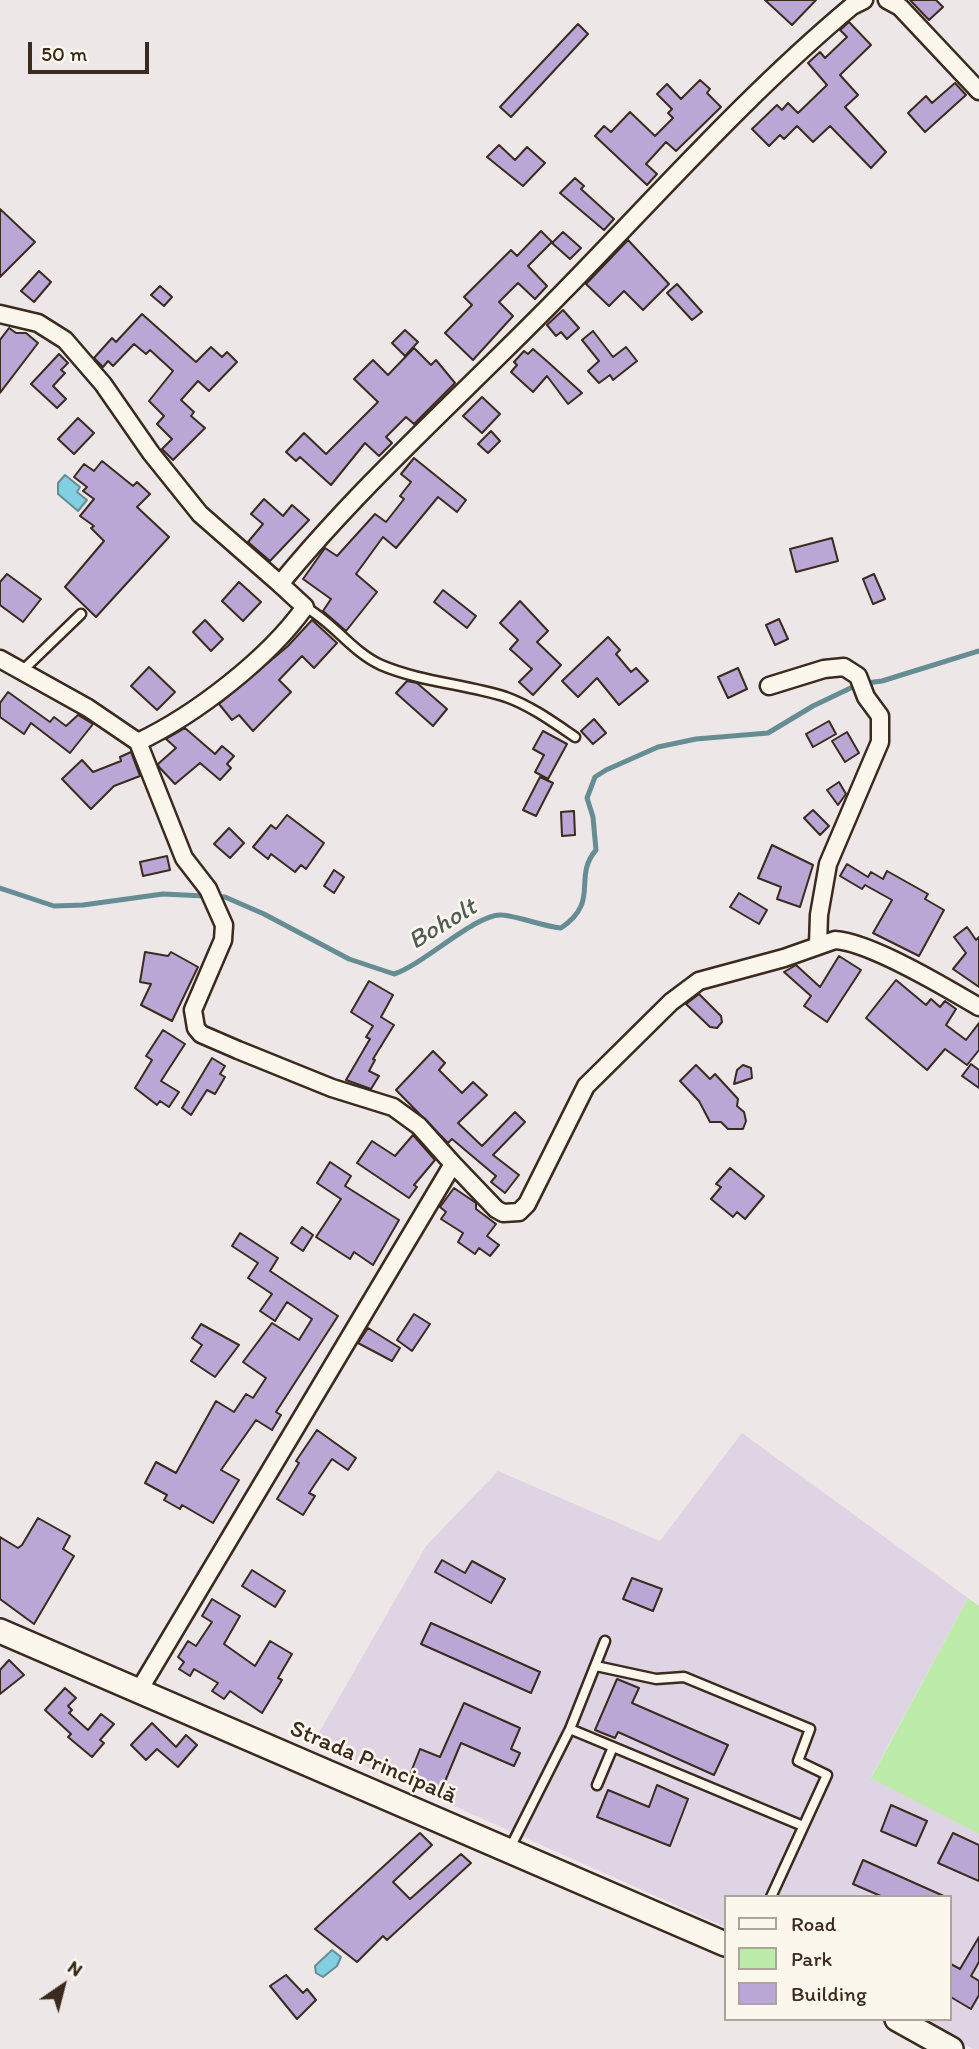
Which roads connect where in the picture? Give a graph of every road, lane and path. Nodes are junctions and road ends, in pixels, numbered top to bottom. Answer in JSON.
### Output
{"nodes":[{"id":1,"x":864,"y":0,"type":"edge"},
{"id":2,"x":887,"y":0,"type":"edge"},
{"id":3,"x":979,"y":91,"type":"edge"},
{"id":4,"x":0,"y":314,"type":"edge"},
{"id":5,"x":280,"y":584,"type":"junction"},
{"id":6,"x":305,"y":607,"type":"junction"},
{"id":7,"x":81,"y":614,"type":"dead end"},
{"id":8,"x":0,"y":659,"type":"edge"},
{"id":9,"x":23,"y":670,"type":"junction"},
{"id":10,"x":769,"y":686,"type":"dead end"},
{"id":11,"x":575,"y":737,"type":"dead end"},
{"id":12,"x":138,"y":742,"type":"junction"},
{"id":13,"x":818,"y":946,"type":"junction"},
{"id":14,"x":979,"y":1007,"type":"edge"},
{"id":15,"x":453,"y":1164,"type":"junction"},
{"id":16,"x":0,"y":1631,"type":"edge"},
{"id":17,"x":605,"y":1641,"type":"dead end"},
{"id":18,"x":596,"y":1666,"type":"junction"},
{"id":19,"x":138,"y":1692,"type":"junction"},
{"id":20,"x":570,"y":1730,"type":"junction"},
{"id":21,"x":613,"y":1747,"type":"junction"},
{"id":22,"x":597,"y":1784,"type":"dead end"},
{"id":23,"x":803,"y":1826,"type":"junction"},
{"id":24,"x":509,"y":1850,"type":"junction"},
{"id":25,"x":772,"y":1895,"type":"edge"},
{"id":26,"x":724,"y":1944,"type":"edge"},
{"id":27,"x":901,"y":2021,"type":"edge"},
{"id":28,"x":951,"y":2049,"type":"edge"}],
"edges":[{"from":1,"to":5,"type":"street"},
{"from":2,"to":3,"type":"street"},
{"from":4,"to":5,"type":"street"},
{"from":5,"to":6,"type":"street"},
{"from":6,"to":11,"type":"lane"},
{"from":6,"to":12,"type":"street"},
{"from":7,"to":9,"type":"lane"},
{"from":8,"to":9,"type":"street"},
{"from":9,"to":12,"type":"street"},
{"from":10,"to":13,"type":"street"},
{"from":12,"to":15,"type":"street"},
{"from":13,"to":14,"type":"street"},
{"from":13,"to":15,"type":"street"},
{"from":15,"to":19,"type":"street"},
{"from":16,"to":19,"type":"main road","name":"Strada Principală"},
{"from":17,"to":18,"type":"lane"},
{"from":18,"to":20,"type":"lane"},
{"from":18,"to":23,"type":"lane"},
{"from":19,"to":24,"type":"main road","name":"Strada Principală"},
{"from":20,"to":21,"type":"lane"},
{"from":20,"to":24,"type":"lane"},
{"from":21,"to":22,"type":"lane"},
{"from":21,"to":23,"type":"lane"},
{"from":23,"to":25,"type":"lane"},
{"from":24,"to":26,"type":"main road","name":"Strada Principală"},
{"from":27,"to":28,"type":"main road"}]}
